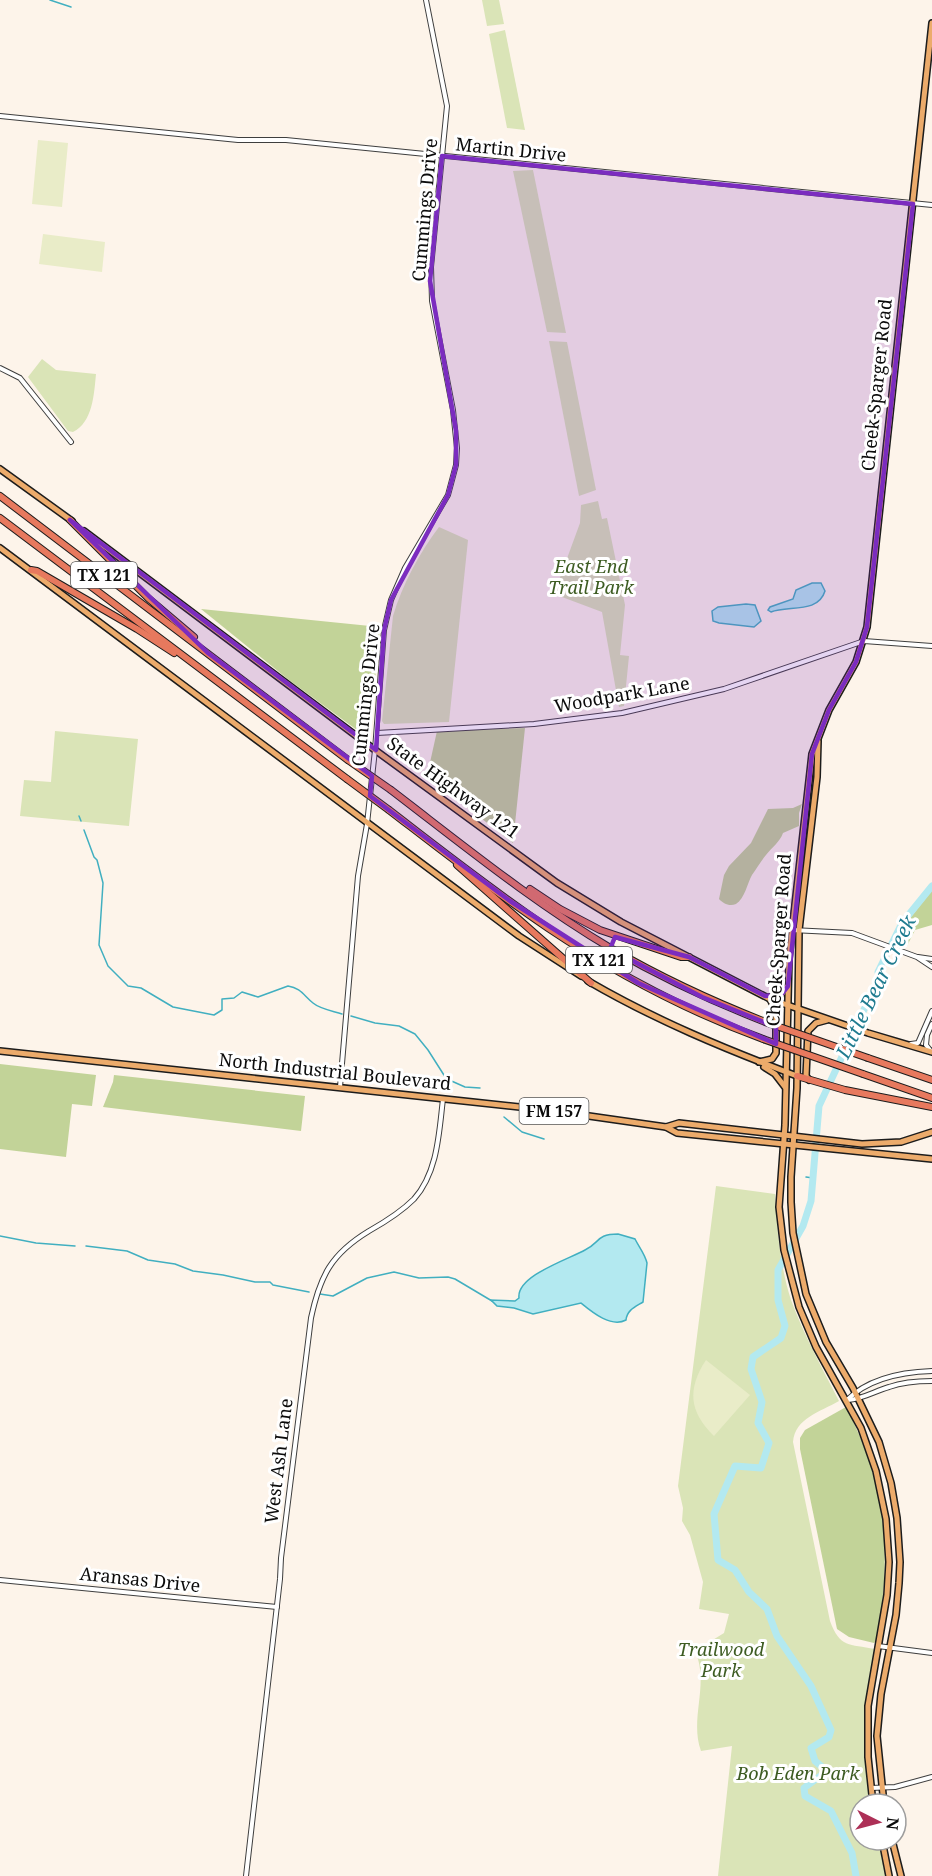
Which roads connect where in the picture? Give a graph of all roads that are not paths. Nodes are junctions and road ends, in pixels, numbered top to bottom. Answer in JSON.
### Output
{"nodes":[{"id":1,"x":426,"y":0,"type":"edge"},
{"id":2,"x":932,"y":22,"type":"edge"},
{"id":3,"x":0,"y":116,"type":"edge"},
{"id":4,"x":442,"y":156,"type":"junction"},
{"id":5,"x":912,"y":204,"type":"junction"},
{"id":6,"x":932,"y":205,"type":"edge"},
{"id":7,"x":0,"y":368,"type":"edge"},
{"id":8,"x":71,"y":441,"type":"dead end"},
{"id":9,"x":0,"y":469,"type":"edge"},
{"id":10,"x":0,"y":496,"type":"edge"},
{"id":11,"x":0,"y":518,"type":"edge"},
{"id":12,"x":70,"y":520,"type":"junction"},
{"id":13,"x":0,"y":548,"type":"edge"},
{"id":14,"x":31,"y":570,"type":"junction"},
{"id":15,"x":864,"y":641,"type":"junction"},
{"id":16,"x":932,"y":646,"type":"edge"},
{"id":17,"x":208,"y":653,"type":"junction"},
{"id":18,"x":193,"y":663,"type":"junction"},
{"id":19,"x":377,"y":733,"type":"junction"},
{"id":20,"x":818,"y":741,"type":"junction"},
{"id":21,"x":375,"y":750,"type":"junction"},
{"id":22,"x":808,"y":790,"type":"junction"},
{"id":23,"x":815,"y":790,"type":"junction"},
{"id":24,"x":367,"y":824,"type":"junction"},
{"id":25,"x":803,"y":833,"type":"junction"},
{"id":26,"x":810,"y":834,"type":"junction"},
{"id":27,"x":470,"y":850,"type":"junction"},
{"id":28,"x":450,"y":855,"type":"junction"},
{"id":29,"x":792,"y":930,"type":"junction"},
{"id":30,"x":799,"y":930,"type":"junction"},
{"id":31,"x":688,"y":957,"type":"junction"},
{"id":32,"x":917,"y":957,"type":"junction"},
{"id":33,"x":932,"y":959,"type":"edge"},
{"id":34,"x":932,"y":967,"type":"edge"},
{"id":35,"x":591,"y":983,"type":"junction"},
{"id":36,"x":788,"y":986,"type":"junction"},
{"id":37,"x":767,"y":998,"type":"junction"},
{"id":38,"x":787,"y":1005,"type":"junction"},
{"id":39,"x":798,"y":1009,"type":"junction"},
{"id":40,"x":932,"y":1011,"type":"edge"},
{"id":41,"x":829,"y":1019,"type":"junction"},
{"id":42,"x":932,"y":1024,"type":"edge"},
{"id":43,"x":905,"y":1045,"type":"junction"},
{"id":44,"x":0,"y":1051,"type":"edge"},
{"id":45,"x":932,"y":1051,"type":"edge"},
{"id":46,"x":758,"y":1062,"type":"junction"},
{"id":47,"x":786,"y":1072,"type":"junction"},
{"id":48,"x":797,"y":1076,"type":"junction"},
{"id":49,"x":932,"y":1080,"type":"edge"},
{"id":50,"x":812,"y":1081,"type":"junction"},
{"id":51,"x":340,"y":1088,"type":"junction"},
{"id":52,"x":786,"y":1089,"type":"junction"},
{"id":53,"x":932,"y":1098,"type":"edge"},
{"id":54,"x":443,"y":1099,"type":"junction"},
{"id":55,"x":932,"y":1107,"type":"edge"},
{"id":56,"x":666,"y":1127,"type":"junction"},
{"id":57,"x":932,"y":1132,"type":"edge"},
{"id":58,"x":784,"y":1135,"type":"junction"},
{"id":59,"x":794,"y":1137,"type":"junction"},
{"id":60,"x":783,"y":1144,"type":"junction"},
{"id":61,"x":793,"y":1146,"type":"junction"},
{"id":62,"x":932,"y":1159,"type":"edge"},
{"id":63,"x":779,"y":1202,"type":"junction"},
{"id":64,"x":791,"y":1202,"type":"junction"},
{"id":65,"x":932,"y":1371,"type":"edge"},
{"id":66,"x":932,"y":1381,"type":"edge"},
{"id":67,"x":855,"y":1392,"type":"junction"},
{"id":68,"x":859,"y":1399,"type":"junction"},
{"id":69,"x":847,"y":1400,"type":"junction"},
{"id":70,"x":0,"y":1580,"type":"edge"},
{"id":71,"x":277,"y":1607,"type":"junction"},
{"id":72,"x":878,"y":1646,"type":"junction"},
{"id":73,"x":890,"y":1648,"type":"junction"},
{"id":74,"x":932,"y":1653,"type":"edge"},
{"id":75,"x":932,"y":1777,"type":"edge"},
{"id":76,"x":871,"y":1788,"type":"junction"},
{"id":77,"x":881,"y":1788,"type":"junction"},
{"id":78,"x":872,"y":1792,"type":"edge"},
{"id":79,"x":882,"y":1792,"type":"edge"},
{"id":80,"x":884,"y":1852,"type":"edge"},
{"id":81,"x":895,"y":1852,"type":"edge"},
{"id":82,"x":246,"y":1876,"type":"edge"},
{"id":83,"x":889,"y":1876,"type":"edge"},
{"id":84,"x":901,"y":1876,"type":"edge"}],
"edges":[{"from":1,"to":4,"type":"street","name":"Cummings Drive"},
{"from":2,"to":5,"type":"main road","name":"Cheek-Sparger Road"},
{"from":3,"to":4,"type":"street","name":"Martin Drive"},
{"from":4,"to":5,"type":"street","name":"Martin Drive"},
{"from":4,"to":19,"type":"street","name":"Cummings Drive"},
{"from":5,"to":6,"type":"street","name":"Martin Drive"},
{"from":5,"to":15,"type":"main road","name":"Cheek-Sparger Road"},
{"from":7,"to":8,"type":"street"},
{"from":9,"to":12,"type":"main road","name":"State Highway 121"},
{"from":10,"to":17,"type":"highway","number":"TX 121"},
{"from":11,"to":18,"type":"highway","number":"TX 121"},
{"from":12,"to":17,"type":"highway"},
{"from":12,"to":21,"type":"main road","name":"State Highway 121"},
{"from":13,"to":14,"type":"main road"},
{"from":14,"to":18,"type":"highway"},
{"from":14,"to":24,"type":"main road"},
{"from":15,"to":16,"type":"street"},
{"from":15,"to":19,"type":"street","name":"Woodpark Lane"},
{"from":15,"to":20,"type":"main road","name":"Cheek-Sparger Road"},
{"from":17,"to":27,"type":"highway","number":"TX 121","bridge":true},
{"from":18,"to":28,"type":"highway","number":"TX 121","bridge":true},
{"from":19,"to":21,"type":"street","name":"Cummings Drive"},
{"from":20,"to":22,"type":"main road","name":"Cheek-Sparger Road"},
{"from":20,"to":23,"type":"main road","name":"Cheek-Sparger Road"},
{"from":21,"to":24,"type":"street","name":"Cummings Drive"},
{"from":21,"to":31,"type":"main road","name":"State Highway 121"},
{"from":22,"to":23,"type":"main road"},
{"from":22,"to":25,"type":"main road","name":"Cheek-Sparger Road"},
{"from":23,"to":26,"type":"main road","name":"Cheek-Sparger Road"},
{"from":24,"to":35,"type":"main road"},
{"from":24,"to":51,"type":"street","name":"Cummings Drive"},
{"from":25,"to":26,"type":"main road"},
{"from":25,"to":29,"type":"main road","name":"Cheek-Sparger Road"},
{"from":26,"to":30,"type":"main road","name":"Cheek-Sparger Road"},
{"from":27,"to":31,"type":"highway"},
{"from":27,"to":49,"type":"highway","number":"TX 121","bridge":true},
{"from":28,"to":35,"type":"highway"},
{"from":28,"to":53,"type":"highway","number":"TX 121","bridge":true},
{"from":29,"to":30,"type":"street"},
{"from":29,"to":36,"type":"main road","name":"Cheek-Sparger Road"},
{"from":30,"to":32,"type":"street"},
{"from":30,"to":39,"type":"main road","name":"Cheek-Sparger Road"},
{"from":31,"to":37,"type":"main road","name":"State Highway 121"},
{"from":32,"to":33,"type":"street"},
{"from":32,"to":34,"type":"street"},
{"from":35,"to":46,"type":"main road"},
{"from":36,"to":37,"type":"main road"},
{"from":36,"to":38,"type":"main road","name":"Cheek-Sparger Road"},
{"from":37,"to":38,"type":"main road","name":"State Highway 121"},
{"from":37,"to":46,"type":"main road"},
{"from":38,"to":39,"type":"main road","name":"State Highway 121"},
{"from":38,"to":47,"type":"main road","name":"Cheek-Sparger Road"},
{"from":39,"to":41,"type":"main road","name":"State Highway 121"},
{"from":39,"to":48,"type":"main road","name":"Cheek-Sparger Road"},
{"from":40,"to":43,"type":"street"},
{"from":41,"to":43,"type":"main road","name":"State Highway 121"},
{"from":41,"to":50,"type":"main road"},
{"from":42,"to":45,"type":"street"},
{"from":43,"to":45,"type":"main road","name":"State Highway 121"},
{"from":44,"to":51,"type":"main road","name":"North Industrial Boulevard","number":"FM 157"},
{"from":46,"to":47,"type":"main road"},
{"from":46,"to":52,"type":"main road"},
{"from":47,"to":48,"type":"main road"},
{"from":47,"to":52,"type":"main road","name":"Cheek-Sparger Road"},
{"from":48,"to":50,"type":"highway"},
{"from":48,"to":59,"type":"main road","name":"Cheek-Sparger Road"},
{"from":50,"to":55,"type":"highway"},
{"from":51,"to":54,"type":"main road","name":"North Industrial Boulevard","number":"FM 157"},
{"from":52,"to":58,"type":"main road","name":"Cheek-Sparger Road"},
{"from":54,"to":56,"type":"main road","name":"North Industrial Boulevard","number":"FM 157"},
{"from":54,"to":71,"type":"street","name":"West Ash Lane"},
{"from":56,"to":58,"type":"main road","name":"North Industrial Boulevard","number":"FM 157"},
{"from":56,"to":60,"type":"main road","name":"North Industrial Boulevard","number":"FM 157"},
{"from":57,"to":59,"type":"main road","name":"North Industrial Boulevard","number":"FM 157"},
{"from":58,"to":59,"type":"main road","name":"North Industrial Boulevard","number":"FM 157"},
{"from":58,"to":60,"type":"main road","name":"Cheek-Sparger Road"},
{"from":59,"to":61,"type":"main road","name":"Cheek-Sparger Road"},
{"from":60,"to":61,"type":"main road","name":"North Industrial Boulevard","number":"FM 157"},
{"from":60,"to":63,"type":"main road","name":"Cheek-Sparger Road"},
{"from":61,"to":62,"type":"main road","name":"North Industrial Boulevard","number":"FM 157"},
{"from":61,"to":64,"type":"main road","name":"Cheek-Sparger Road"},
{"from":63,"to":64,"type":"main road"},
{"from":63,"to":69,"type":"main road","name":"Cheek-Sparger Road"},
{"from":64,"to":67,"type":"main road","name":"Cheek-Sparger Road"},
{"from":65,"to":67,"type":"street"},
{"from":66,"to":68,"type":"street"},
{"from":67,"to":68,"type":"main road","name":"Cheek-Sparger Road"},
{"from":67,"to":69,"type":"street"},
{"from":68,"to":69,"type":"street"},
{"from":68,"to":73,"type":"main road","name":"Cheek-Sparger Road"},
{"from":69,"to":72,"type":"main road","name":"Cheek-Sparger Road"},
{"from":70,"to":71,"type":"street","name":"Aransas Drive"},
{"from":71,"to":82,"type":"street","name":"West Ash Lane"},
{"from":72,"to":73,"type":"street"},
{"from":72,"to":76,"type":"main road","name":"Cheek-Sparger Road"},
{"from":73,"to":74,"type":"street"},
{"from":73,"to":77,"type":"main road","name":"Cheek-Sparger Road"},
{"from":75,"to":77,"type":"street"},
{"from":76,"to":77,"type":"street"},
{"from":76,"to":78,"type":"main road","name":"Cheek-Sparger Road"},
{"from":77,"to":79,"type":"main road","name":"Cheek-Sparger Road"},
{"from":80,"to":83,"type":"main road"},
{"from":81,"to":84,"type":"main road"}]}
